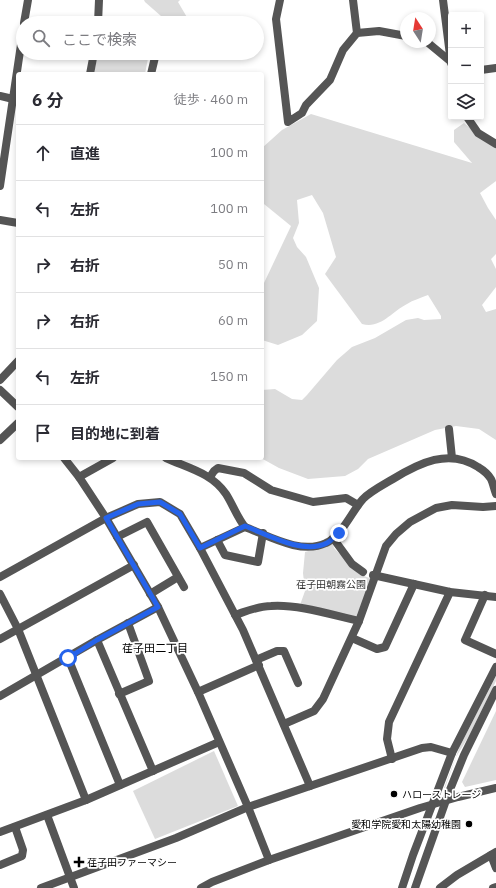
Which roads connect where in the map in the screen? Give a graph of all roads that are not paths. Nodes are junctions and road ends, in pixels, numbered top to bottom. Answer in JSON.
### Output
{"nodes":[{"id":1,"x":28,"y":0,"type":"edge"},
{"id":2,"x":99,"y":0,"type":"edge"},
{"id":3,"x":280,"y":0,"type":"edge"},
{"id":4,"x":353,"y":0,"type":"edge"},
{"id":5,"x":443,"y":0,"type":"edge"},
{"id":6,"x":25,"y":16,"type":"edge"},
{"id":7,"x":98,"y":16,"type":"edge"},
{"id":8,"x":357,"y":33,"type":"junction"},
{"id":9,"x":400,"y":35,"type":"edge"},
{"id":10,"x":434,"y":48,"type":"edge"},
{"id":11,"x":448,"y":48,"type":"edge"},
{"id":12,"x":20,"y":60,"type":"edge"},
{"id":13,"x":93,"y":60,"type":"edge"},
{"id":14,"x":154,"y":60,"type":"edge"},
{"id":15,"x":448,"y":60,"type":"edge"},
{"id":16,"x":496,"y":68,"type":"edge"},
{"id":17,"x":484,"y":70,"type":"edge"},
{"id":18,"x":18,"y":72,"type":"edge"},
{"id":19,"x":90,"y":72,"type":"edge"},
{"id":20,"x":151,"y":72,"type":"edge"},
{"id":21,"x":0,"y":96,"type":"edge"},
{"id":22,"x":15,"y":100,"type":"edge"},
{"id":23,"x":469,"y":120,"type":"edge"},
{"id":24,"x":496,"y":144,"type":"edge"},
{"id":25,"x":0,"y":181,"type":"edge"},
{"id":26,"x":0,"y":220,"type":"edge"},
{"id":27,"x":16,"y":223,"type":"edge"},
{"id":28,"x":16,"y":363,"type":"edge"},
{"id":29,"x":0,"y":380,"type":"edge"},
{"id":30,"x":0,"y":390,"type":"edge"},
{"id":31,"x":16,"y":405,"type":"edge"},
{"id":32,"x":16,"y":424,"type":"edge"},
{"id":33,"x":449,"y":429,"type":"dead end"},
{"id":34,"x":0,"y":440,"type":"edge"},
{"id":35,"x":452,"y":458,"type":"junction"},
{"id":36,"x":66,"y":460,"type":"edge"},
{"id":37,"x":109,"y":460,"type":"edge"},
{"id":38,"x":171,"y":460,"type":"edge"},
{"id":39,"x":79,"y":477,"type":"junction"},
{"id":40,"x":210,"y":477,"type":"junction"},
{"id":41,"x":496,"y":494,"type":"edge"},
{"id":42,"x":358,"y":505,"type":"junction"},
{"id":43,"x":496,"y":506,"type":"edge"},
{"id":44,"x":106,"y":518,"type":"junction"},
{"id":45,"x":245,"y":526,"type":"junction"},
{"id":46,"x":263,"y":534,"type":"junction"},
{"id":47,"x":117,"y":537,"type":"junction"},
{"id":48,"x":333,"y":538,"type":"junction"},
{"id":49,"x":217,"y":540,"type":"junction"},
{"id":50,"x":200,"y":548,"type":"junction"},
{"id":51,"x":134,"y":565,"type":"junction"},
{"id":52,"x":364,"y":572,"type":"dead end"},
{"id":53,"x":374,"y":576,"type":"junction"},
{"id":54,"x":178,"y":577,"type":"junction"},
{"id":55,"x":0,"y":578,"type":"edge"},
{"id":56,"x":414,"y":584,"type":"junction"},
{"id":57,"x":184,"y":587,"type":"dead end"},
{"id":58,"x":450,"y":592,"type":"junction"},
{"id":59,"x":0,"y":594,"type":"edge"},
{"id":60,"x":150,"y":594,"type":"junction"},
{"id":61,"x":485,"y":595,"type":"junction"},
{"id":62,"x":496,"y":597,"type":"edge"},
{"id":63,"x":158,"y":607,"type":"junction"},
{"id":64,"x":3,"y":608,"type":"edge"},
{"id":65,"x":235,"y":615,"type":"junction"},
{"id":66,"x":359,"y":621,"type":"junction"},
{"id":67,"x":128,"y":623,"type":"junction"},
{"id":68,"x":18,"y":629,"type":"junction"},
{"id":69,"x":352,"y":638,"type":"junction"},
{"id":70,"x":0,"y":639,"type":"edge"},
{"id":71,"x":97,"y":640,"type":"junction"},
{"id":72,"x":496,"y":654,"type":"edge"},
{"id":73,"x":68,"y":658,"type":"junction"},
{"id":74,"x":257,"y":662,"type":"junction"},
{"id":75,"x":496,"y":667,"type":"edge"},
{"id":76,"x":36,"y":676,"type":"junction"},
{"id":77,"x":298,"y":683,"type":"dead end"},
{"id":78,"x":496,"y":690,"type":"edge"},
{"id":79,"x":198,"y":692,"type":"junction"},
{"id":80,"x":119,"y":694,"type":"junction"},
{"id":81,"x":0,"y":696,"type":"edge"},
{"id":82,"x":284,"y":724,"type":"junction"},
{"id":83,"x":219,"y":742,"type":"junction"},
{"id":84,"x":452,"y":753,"type":"junction"},
{"id":85,"x":392,"y":759,"type":"junction"},
{"id":86,"x":153,"y":771,"type":"junction"},
{"id":87,"x":120,"y":785,"type":"junction"},
{"id":88,"x":310,"y":786,"type":"junction"},
{"id":89,"x":496,"y":788,"type":"edge"},
{"id":90,"x":86,"y":800,"type":"junction"},
{"id":91,"x":446,"y":801,"type":"junction"},
{"id":92,"x":432,"y":804,"type":"junction"},
{"id":93,"x":248,"y":807,"type":"junction"},
{"id":94,"x":47,"y":815,"type":"junction"},
{"id":95,"x":15,"y":827,"type":"junction"},
{"id":96,"x":0,"y":832,"type":"edge"},
{"id":97,"x":493,"y":853,"type":"edge"},
{"id":98,"x":269,"y":860,"type":"junction"},
{"id":99,"x":0,"y":865,"type":"edge"},
{"id":100,"x":496,"y":868,"type":"edge"},
{"id":101,"x":70,"y":878,"type":"junction"},
{"id":102,"x":213,"y":885,"type":"edge"},
{"id":103,"x":496,"y":887,"type":"edge"},
{"id":104,"x":41,"y":888,"type":"edge"},
{"id":105,"x":74,"y":888,"type":"edge"},
{"id":106,"x":201,"y":888,"type":"edge"},
{"id":107,"x":402,"y":888,"type":"edge"},
{"id":108,"x":414,"y":888,"type":"edge"},
{"id":109,"x":440,"y":888,"type":"edge"},
{"id":110,"x":493,"y":888,"type":"edge"}],
"edges":[{"from":1,"to":6,"type":"street"},
{"from":2,"to":7,"type":"street"},
{"from":3,"to":8,"type":"street"},
{"from":4,"to":8,"type":"street"},
{"from":5,"to":11,"type":"street"},
{"from":8,"to":9,"type":"street"},
{"from":10,"to":15,"type":"street"},
{"from":12,"to":18,"type":"street"},
{"from":13,"to":19,"type":"street"},
{"from":14,"to":20,"type":"street"},
{"from":16,"to":17,"type":"street"},
{"from":21,"to":22,"type":"street"},
{"from":22,"to":25,"type":"street"},
{"from":23,"to":24,"type":"street"},
{"from":26,"to":27,"type":"street"},
{"from":28,"to":29,"type":"street"},
{"from":30,"to":31,"type":"street"},
{"from":32,"to":34,"type":"street"},
{"from":33,"to":35,"type":"street"},
{"from":35,"to":41,"type":"street"},
{"from":35,"to":42,"type":"street"},
{"from":36,"to":39,"type":"street"},
{"from":37,"to":39,"type":"street"},
{"from":38,"to":40,"type":"street"},
{"from":39,"to":44,"type":"street"},
{"from":40,"to":42,"type":"street"},
{"from":40,"to":45,"type":"street"},
{"from":42,"to":48,"type":"street"},
{"from":43,"to":53,"type":"street"},
{"from":44,"to":47,"type":"street"},
{"from":44,"to":50,"type":"street"},
{"from":44,"to":55,"type":"street"},
{"from":45,"to":46,"type":"street"},
{"from":45,"to":49,"type":"street"},
{"from":46,"to":48,"type":"street"},
{"from":46,"to":49,"type":"street"},
{"from":47,"to":51,"type":"street"},
{"from":47,"to":54,"type":"street"},
{"from":48,"to":52,"type":"street"},
{"from":49,"to":50,"type":"street"},
{"from":50,"to":65,"type":"street"},
{"from":51,"to":60,"type":"street"},
{"from":51,"to":68,"type":"street"},
{"from":53,"to":56,"type":"street"},
{"from":53,"to":66,"type":"street"},
{"from":54,"to":57,"type":"street"},
{"from":54,"to":60,"type":"street"},
{"from":56,"to":58,"type":"street"},
{"from":56,"to":69,"type":"street"},
{"from":58,"to":61,"type":"street"},
{"from":58,"to":85,"type":"street"},
{"from":59,"to":64,"type":"street"},
{"from":60,"to":63,"type":"street"},
{"from":61,"to":62,"type":"street"},
{"from":61,"to":72,"type":"street"},
{"from":63,"to":67,"type":"street"},
{"from":63,"to":79,"type":"street"},
{"from":64,"to":68,"type":"street"},
{"from":65,"to":66,"type":"street"},
{"from":65,"to":74,"type":"street"},
{"from":66,"to":69,"type":"street"},
{"from":67,"to":71,"type":"street"},
{"from":67,"to":80,"type":"street"},
{"from":68,"to":70,"type":"street"},
{"from":68,"to":76,"type":"street"},
{"from":69,"to":82,"type":"street"},
{"from":71,"to":73,"type":"street"},
{"from":71,"to":80,"type":"street"},
{"from":73,"to":76,"type":"street"},
{"from":73,"to":87,"type":"street"},
{"from":74,"to":77,"type":"street"},
{"from":74,"to":79,"type":"street"},
{"from":74,"to":82,"type":"street"},
{"from":75,"to":84,"type":"street"},
{"from":76,"to":81,"type":"street"},
{"from":76,"to":90,"type":"street"},
{"from":78,"to":91,"type":"street"},
{"from":79,"to":83,"type":"street"},
{"from":80,"to":86,"type":"street"},
{"from":82,"to":88,"type":"street"},
{"from":83,"to":86,"type":"street"},
{"from":83,"to":93,"type":"street"},
{"from":84,"to":85,"type":"street"},
{"from":84,"to":92,"type":"street"},
{"from":85,"to":88,"type":"street"},
{"from":86,"to":87,"type":"street"},
{"from":87,"to":90,"type":"street"},
{"from":88,"to":93,"type":"street"},
{"from":89,"to":91,"type":"street"},
{"from":90,"to":94,"type":"street"},
{"from":91,"to":92,"type":"street"},
{"from":91,"to":108,"type":"street"},
{"from":92,"to":98,"type":"street"},
{"from":92,"to":107,"type":"street"},
{"from":93,"to":98,"type":"street"},
{"from":93,"to":101,"type":"street"},
{"from":94,"to":95,"type":"street"},
{"from":94,"to":101,"type":"street"},
{"from":95,"to":96,"type":"street"},
{"from":95,"to":99,"type":"street"},
{"from":97,"to":100,"type":"street"},
{"from":97,"to":109,"type":"street"},
{"from":98,"to":102,"type":"street"},
{"from":101,"to":104,"type":"street"},
{"from":101,"to":105,"type":"street"},
{"from":102,"to":106,"type":"street"},
{"from":103,"to":110,"type":"street"}]}
